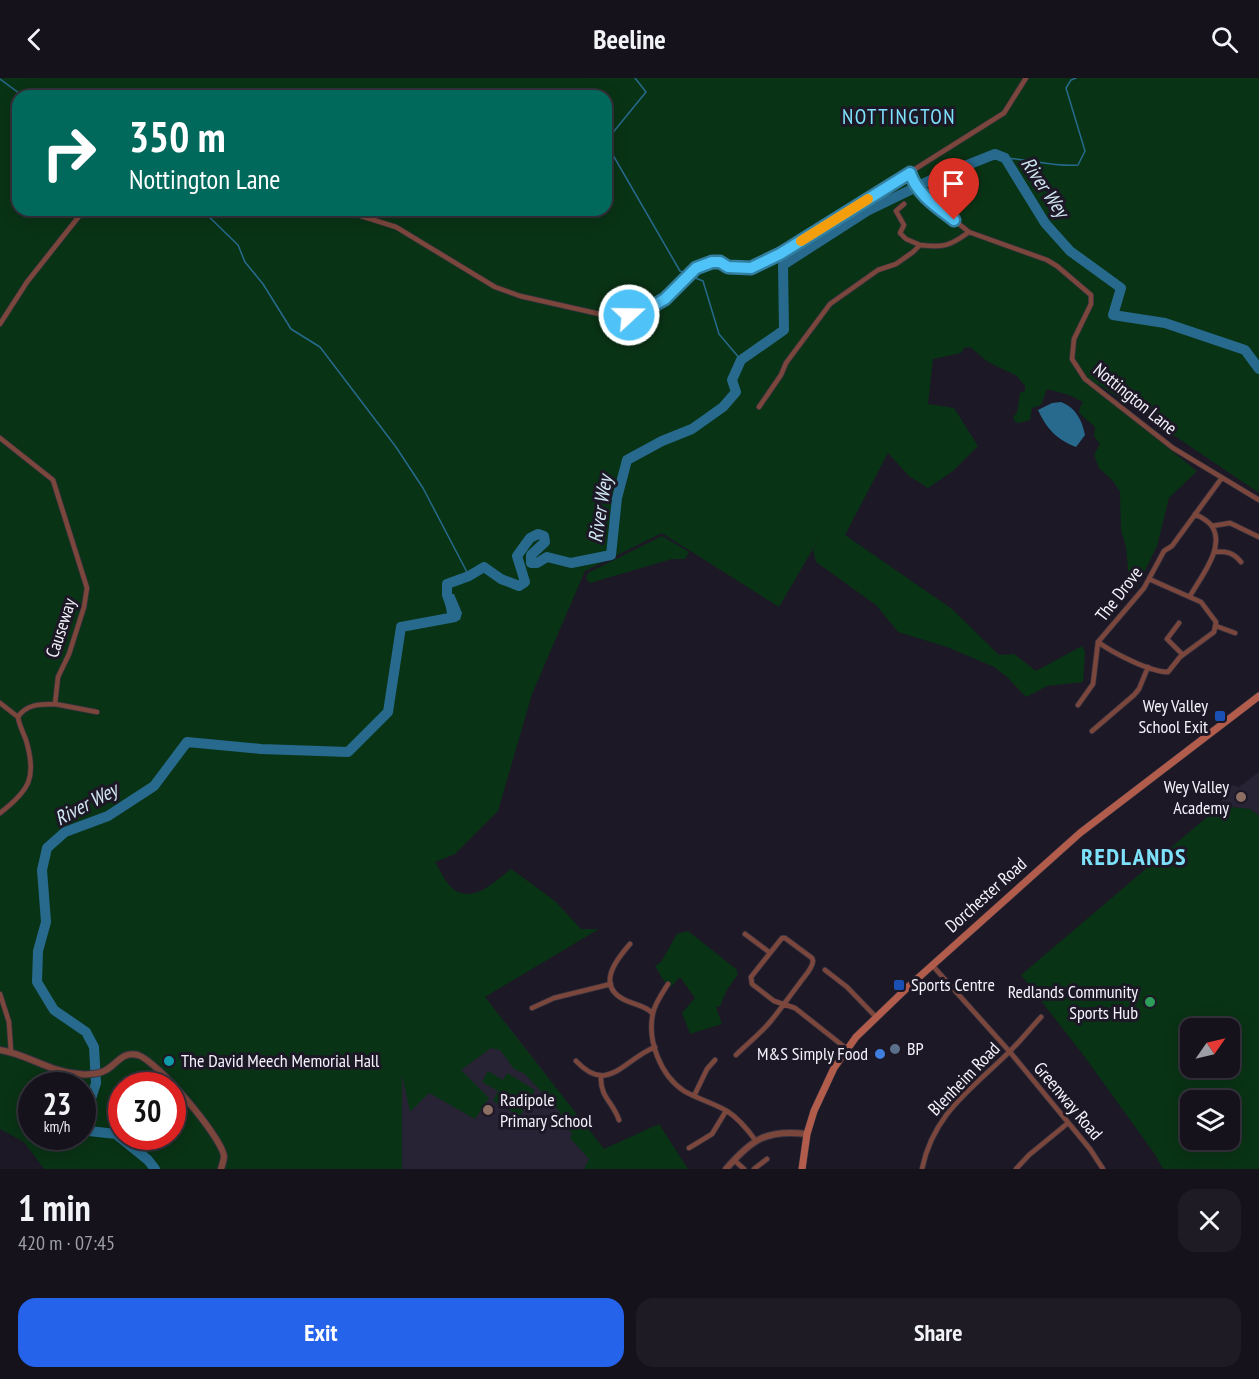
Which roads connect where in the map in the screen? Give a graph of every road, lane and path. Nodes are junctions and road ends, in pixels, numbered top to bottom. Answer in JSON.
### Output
{"nodes":[{"id":1,"x":1026,"y":78,"type":"edge"},
{"id":2,"x":910,"y":173,"type":"junction"},
{"id":3,"x":913,"y":183,"type":"joint"},
{"id":4,"x":924,"y":195,"type":"joint"},
{"id":5,"x":904,"y":204,"type":"dead end"},
{"id":6,"x":79,"y":216,"type":"edge"},
{"id":7,"x":361,"y":216,"type":"edge"},
{"id":8,"x":969,"y":232,"type":"junction"},
{"id":9,"x":920,"y":244,"type":"junction"},
{"id":10,"x":0,"y":324,"type":"edge"},
{"id":11,"x":759,"y":407,"type":"dead end"},
{"id":12,"x":0,"y":438,"type":"edge"},
{"id":13,"x":1221,"y":479,"type":"junction"},
{"id":14,"x":1259,"y":500,"type":"edge"},
{"id":15,"x":1195,"y":514,"type":"junction"},
{"id":16,"x":1212,"y":526,"type":"junction"},
{"id":17,"x":1259,"y":537,"type":"edge"},
{"id":18,"x":1214,"y":552,"type":"junction"},
{"id":19,"x":1241,"y":562,"type":"dead end"},
{"id":20,"x":1149,"y":579,"type":"junction"},
{"id":21,"x":1190,"y":596,"type":"junction"},
{"id":22,"x":1179,"y":623,"type":"dead end"},
{"id":23,"x":1216,"y":626,"type":"junction"},
{"id":24,"x":1235,"y":633,"type":"dead end"},
{"id":25,"x":1098,"y":642,"type":"junction"},
{"id":26,"x":1183,"y":655,"type":"junction"},
{"id":27,"x":1148,"y":667,"type":"junction"},
{"id":28,"x":1259,"y":696,"type":"edge"},
{"id":29,"x":0,"y":703,"type":"edge"},
{"id":30,"x":55,"y":704,"type":"junction"},
{"id":31,"x":1078,"y":705,"type":"dead end"},
{"id":32,"x":97,"y":712,"type":"dead end"},
{"id":33,"x":18,"y":717,"type":"junction"},
{"id":34,"x":1092,"y":731,"type":"dead end"},
{"id":35,"x":0,"y":813,"type":"edge"},
{"id":36,"x":745,"y":934,"type":"dead end"},
{"id":37,"x":630,"y":944,"type":"dead end"},
{"id":38,"x":769,"y":952,"type":"junction"},
{"id":39,"x":932,"y":965,"type":"junction"},
{"id":40,"x":825,"y":970,"type":"dead end"},
{"id":41,"x":611,"y":984,"type":"junction"},
{"id":42,"x":668,"y":984,"type":"dead end"},
{"id":43,"x":0,"y":994,"type":"edge"},
{"id":44,"x":784,"y":1004,"type":"junction"},
{"id":45,"x":532,"y":1008,"type":"dead end"},
{"id":46,"x":652,"y":1014,"type":"junction"},
{"id":47,"x":876,"y":1017,"type":"junction"},
{"id":48,"x":1041,"y":1017,"type":"dead end"},
{"id":49,"x":655,"y":1047,"type":"junction"},
{"id":50,"x":847,"y":1049,"type":"junction"},
{"id":51,"x":0,"y":1050,"type":"edge"},
{"id":52,"x":11,"y":1052,"type":"junction"},
{"id":53,"x":1010,"y":1052,"type":"junction"},
{"id":54,"x":736,"y":1055,"type":"dead end"},
{"id":55,"x":715,"y":1060,"type":"dead end"},
{"id":56,"x":576,"y":1061,"type":"dead end"},
{"id":57,"x":601,"y":1077,"type":"junction"},
{"id":58,"x":694,"y":1096,"type":"junction"},
{"id":59,"x":726,"y":1111,"type":"junction"},
{"id":60,"x":619,"y":1120,"type":"dead end"},
{"id":61,"x":1068,"y":1123,"type":"junction"},
{"id":62,"x":807,"y":1134,"type":"junction"},
{"id":63,"x":756,"y":1141,"type":"junction"},
{"id":64,"x":689,"y":1148,"type":"dead end"},
{"id":65,"x":767,"y":1159,"type":"dead end"},
{"id":66,"x":734,"y":1160,"type":"junction"},
{"id":67,"x":221,"y":1169,"type":"edge"},
{"id":68,"x":726,"y":1169,"type":"edge"},
{"id":69,"x":744,"y":1169,"type":"edge"},
{"id":70,"x":754,"y":1169,"type":"edge"},
{"id":71,"x":802,"y":1169,"type":"edge"},
{"id":72,"x":922,"y":1169,"type":"edge"},
{"id":73,"x":1016,"y":1169,"type":"edge"},
{"id":74,"x":1102,"y":1169,"type":"edge"}],
"edges":[{"from":1,"to":2,"type":"street"},
{"from":2,"to":3,"type":"street"},
{"from":2,"to":7,"type":"street"},
{"from":3,"to":4,"type":"street"},
{"from":4,"to":8,"type":"street","name":"Nottington Lane"},
{"from":5,"to":9,"type":"street"},
{"from":6,"to":10,"type":"street"},
{"from":8,"to":9,"type":"street"},
{"from":8,"to":13,"type":"street","name":"Nottington Lane"},
{"from":9,"to":11,"type":"street"},
{"from":12,"to":30,"type":"street","name":"Causeway"},
{"from":13,"to":14,"type":"street","name":"Nottington Lane"},
{"from":13,"to":15,"type":"street","name":"The Drove"},
{"from":15,"to":16,"type":"street"},
{"from":15,"to":20,"type":"street","name":"The Drove"},
{"from":16,"to":17,"type":"street"},
{"from":16,"to":18,"type":"street"},
{"from":18,"to":19,"type":"street"},
{"from":18,"to":21,"type":"street"},
{"from":20,"to":21,"type":"street"},
{"from":20,"to":25,"type":"street","name":"The Drove"},
{"from":21,"to":23,"type":"street"},
{"from":22,"to":26,"type":"street"},
{"from":23,"to":24,"type":"street"},
{"from":23,"to":26,"type":"street"},
{"from":25,"to":27,"type":"street"},
{"from":25,"to":31,"type":"street","name":"The Drove"},
{"from":26,"to":27,"type":"street"},
{"from":27,"to":34,"type":"street"},
{"from":28,"to":39,"type":"main road","name":"Dorchester Road"},
{"from":29,"to":33,"type":"street"},
{"from":30,"to":32,"type":"street"},
{"from":30,"to":33,"type":"street"},
{"from":33,"to":35,"type":"street"},
{"from":36,"to":38,"type":"street"},
{"from":37,"to":41,"type":"street"},
{"from":38,"to":44,"type":"street"},
{"from":38,"to":44,"type":"street"},
{"from":39,"to":47,"type":"main road","name":"Dorchester Road"},
{"from":39,"to":53,"type":"street","name":"Greenway Road"},
{"from":40,"to":47,"type":"street"},
{"from":41,"to":45,"type":"street"},
{"from":41,"to":46,"type":"street"},
{"from":42,"to":46,"type":"street"},
{"from":43,"to":52,"type":"street"},
{"from":44,"to":50,"type":"street"},
{"from":44,"to":54,"type":"street"},
{"from":46,"to":49,"type":"street"},
{"from":47,"to":50,"type":"main road","name":"Dorchester Road"},
{"from":48,"to":53,"type":"street","name":"Blenheim Road"},
{"from":49,"to":57,"type":"street"},
{"from":49,"to":58,"type":"street"},
{"from":50,"to":62,"type":"main road","name":"Dorchester Road"},
{"from":51,"to":52,"type":"street"},
{"from":52,"to":67,"type":"street"},
{"from":53,"to":61,"type":"street","name":"Greenway Road"},
{"from":53,"to":72,"type":"street","name":"Blenheim Road"},
{"from":55,"to":58,"type":"street"},
{"from":56,"to":57,"type":"street"},
{"from":57,"to":60,"type":"street"},
{"from":58,"to":59,"type":"street"},
{"from":59,"to":63,"type":"street"},
{"from":59,"to":64,"type":"street"},
{"from":61,"to":73,"type":"street"},
{"from":61,"to":74,"type":"street","name":"Greenway Road"},
{"from":62,"to":63,"type":"street"},
{"from":62,"to":71,"type":"main road","name":"Dorchester Road"},
{"from":63,"to":66,"type":"street"},
{"from":65,"to":70,"type":"street"},
{"from":66,"to":68,"type":"street"},
{"from":66,"to":69,"type":"street"}]}
